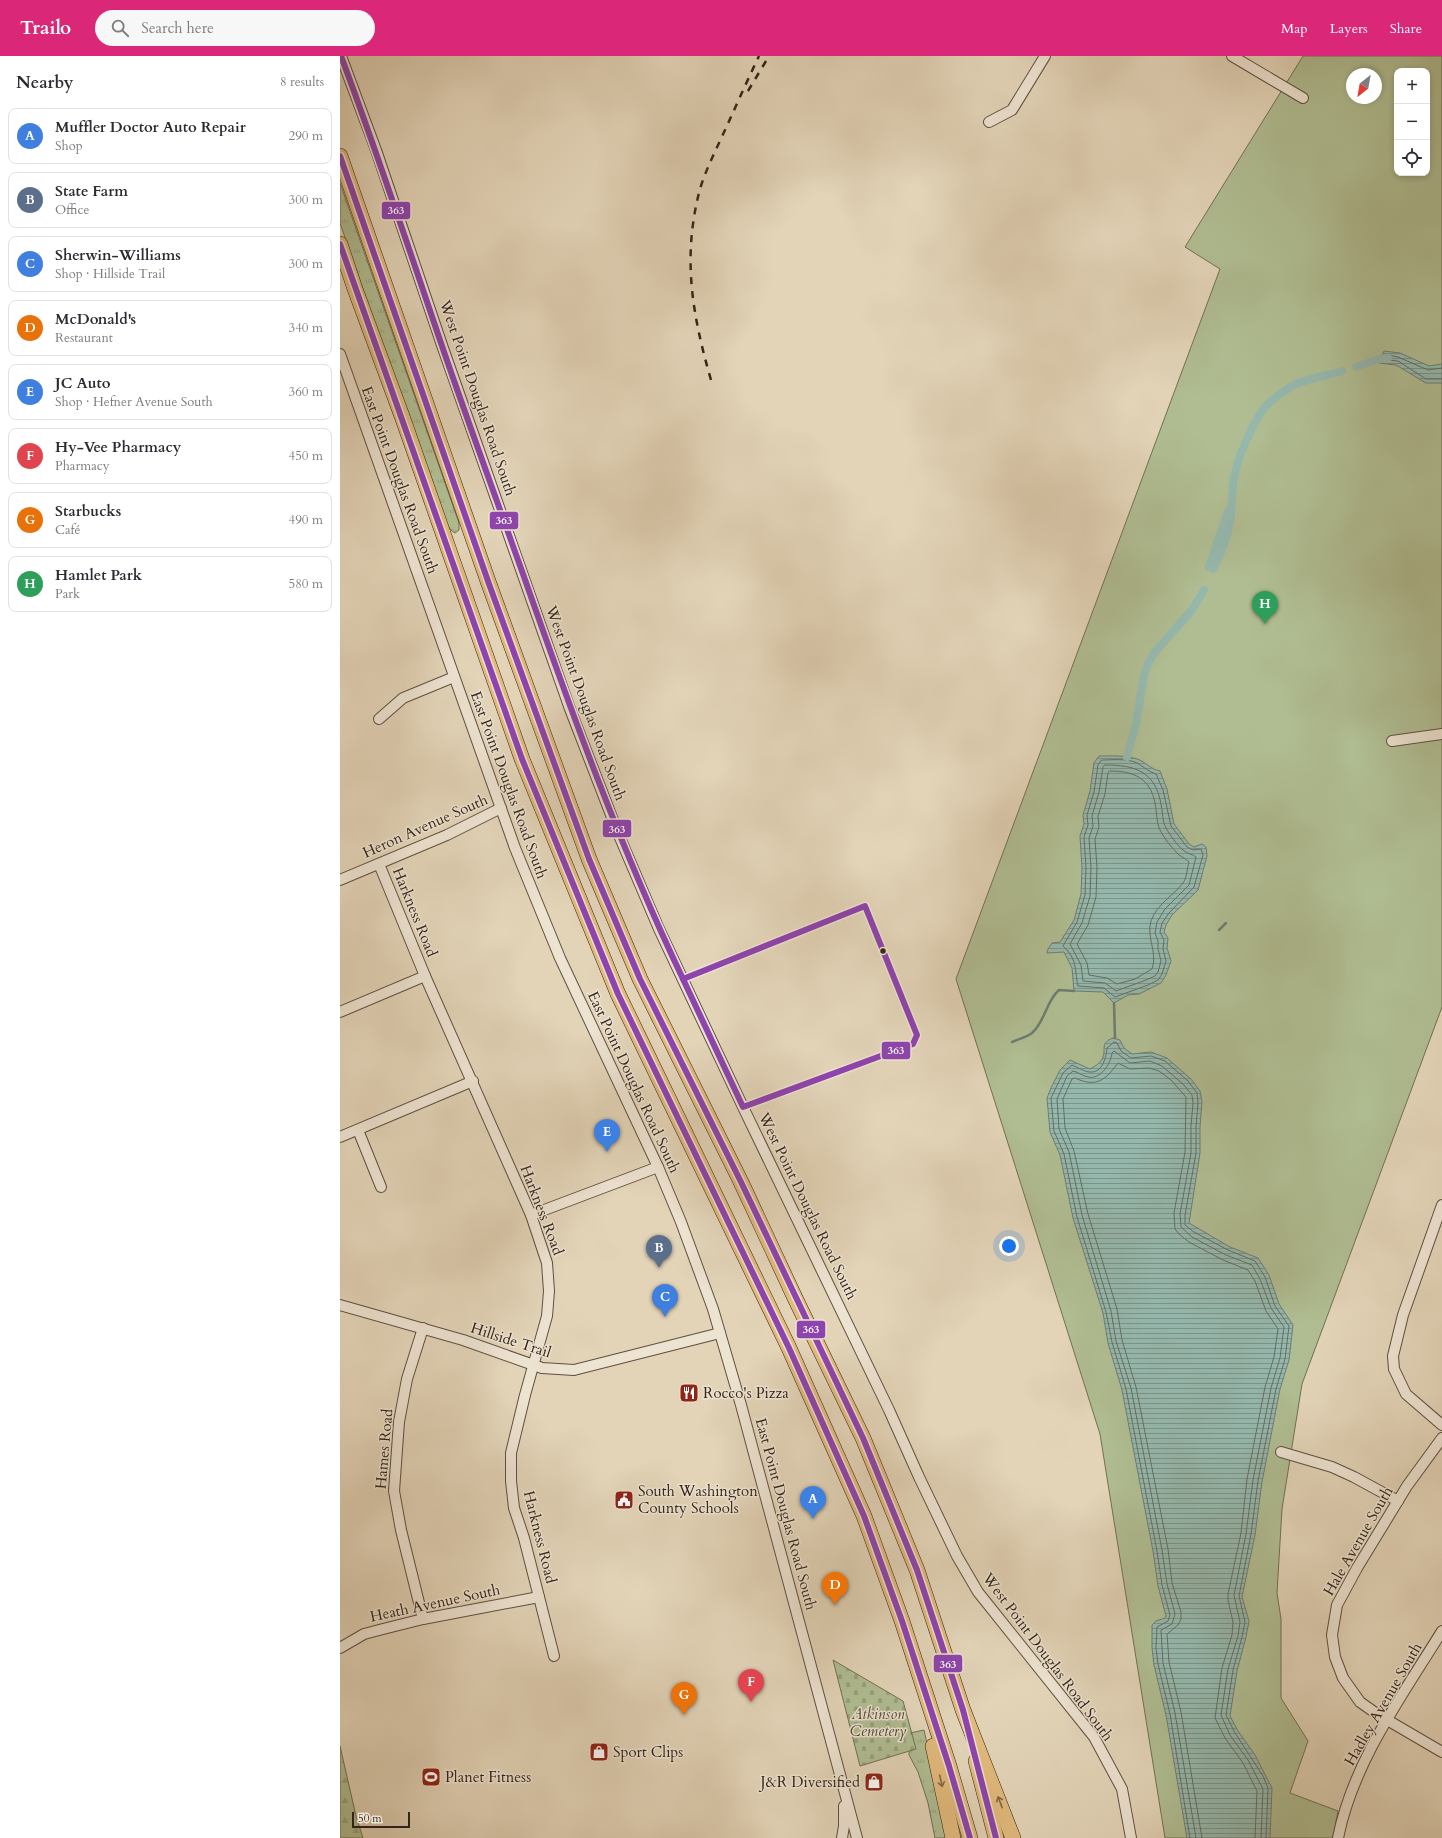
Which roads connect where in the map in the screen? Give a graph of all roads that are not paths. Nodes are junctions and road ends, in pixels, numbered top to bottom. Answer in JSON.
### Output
{"nodes":[{"id":1,"x":341,"y":56,"type":"edge"},
{"id":2,"x":1045,"y":56,"type":"edge"},
{"id":3,"x":1232,"y":56,"type":"edge"},
{"id":4,"x":1303,"y":98,"type":"dead end"},
{"id":5,"x":989,"y":122,"type":"dead end"},
{"id":6,"x":340,"y":156,"type":"edge"},
{"id":7,"x":340,"y":244,"type":"edge"},
{"id":8,"x":340,"y":354,"type":"edge"},
{"id":9,"x":454,"y":677,"type":"junction"},
{"id":10,"x":379,"y":719,"type":"dead end"},
{"id":11,"x":1442,"y":734,"type":"edge"},
{"id":12,"x":1392,"y":741,"type":"dead end"},
{"id":13,"x":501,"y":808,"type":"junction"},
{"id":14,"x":379,"y":864,"type":"junction"},
{"id":15,"x":340,"y":880,"type":"edge"},
{"id":16,"x":425,"y":976,"type":"junction"},
{"id":17,"x":340,"y":1012,"type":"edge"},
{"id":18,"x":473,"y":1081,"type":"junction"},
{"id":19,"x":358,"y":1130,"type":"junction"},
{"id":20,"x":340,"y":1137,"type":"edge"},
{"id":21,"x":658,"y":1167,"type":"junction"},
{"id":22,"x":381,"y":1187,"type":"dead end"},
{"id":23,"x":1442,"y":1205,"type":"edge"},
{"id":24,"x":531,"y":1215,"type":"junction"},
{"id":25,"x":340,"y":1305,"type":"edge"},
{"id":26,"x":423,"y":1328,"type":"junction"},
{"id":27,"x":720,"y":1333,"type":"junction"},
{"id":28,"x":534,"y":1365,"type":"junction"},
{"id":29,"x":1442,"y":1425,"type":"edge"},
{"id":30,"x":1442,"y":1438,"type":"edge"},
{"id":31,"x":1281,"y":1452,"type":"dead end"},
{"id":32,"x":1398,"y":1501,"type":"junction"},
{"id":33,"x":539,"y":1597,"type":"junction"},
{"id":34,"x":423,"y":1619,"type":"junction"},
{"id":35,"x":902,"y":1621,"type":"junction"},
{"id":36,"x":1442,"y":1631,"type":"edge"},
{"id":37,"x":340,"y":1648,"type":"edge"},
{"id":38,"x":554,"y":1656,"type":"dead end"},
{"id":39,"x":963,"y":1710,"type":"junction"},
{"id":40,"x":1387,"y":1720,"type":"junction"},
{"id":41,"x":1442,"y":1752,"type":"edge"},
{"id":42,"x":844,"y":1788,"type":"junction"},
{"id":43,"x":842,"y":1838,"type":"edge"},
{"id":44,"x":857,"y":1838,"type":"edge"},
{"id":45,"x":953,"y":1838,"type":"edge"},
{"id":46,"x":970,"y":1838,"type":"edge"},
{"id":47,"x":996,"y":1838,"type":"edge"},
{"id":48,"x":1014,"y":1838,"type":"edge"},
{"id":49,"x":1131,"y":1838,"type":"edge"},
{"id":50,"x":1338,"y":1838,"type":"edge"}],
"edges":[{"from":1,"to":49,"type":"street","name":"West Point Douglas Road South"},
{"from":2,"to":5,"type":"street"},
{"from":3,"to":4,"type":"street"},
{"from":6,"to":39,"type":"highway"},
{"from":7,"to":35,"type":"highway"},
{"from":8,"to":9,"type":"street","name":"East Point Douglas Road South"},
{"from":9,"to":10,"type":"street"},
{"from":9,"to":13,"type":"street","name":"East Point Douglas Road South"},
{"from":11,"to":12,"type":"street"},
{"from":13,"to":14,"type":"street","name":"Heron Avenue South"},
{"from":13,"to":21,"type":"street","name":"East Point Douglas Road South"},
{"from":14,"to":15,"type":"street","name":"Heron Avenue South"},
{"from":14,"to":16,"type":"street","name":"Harkness Road"},
{"from":16,"to":17,"type":"street"},
{"from":16,"to":18,"type":"street","name":"Harkness Road"},
{"from":18,"to":19,"type":"street"},
{"from":18,"to":24,"type":"street","name":"Harkness Road"},
{"from":19,"to":20,"type":"street"},
{"from":19,"to":22,"type":"street"},
{"from":21,"to":24,"type":"street"},
{"from":21,"to":27,"type":"street","name":"East Point Douglas Road South"},
{"from":23,"to":29,"type":"street"},
{"from":24,"to":28,"type":"street","name":"Harkness Road"},
{"from":25,"to":26,"type":"street","name":"Hillside Trail"},
{"from":26,"to":28,"type":"street","name":"Hillside Trail"},
{"from":26,"to":34,"type":"street","name":"Hames Road"},
{"from":27,"to":28,"type":"street","name":"Hillside Trail"},
{"from":27,"to":42,"type":"street","name":"East Point Douglas Road South"},
{"from":28,"to":33,"type":"street","name":"Harkness Road"},
{"from":30,"to":32,"type":"street","name":"Hale Avenue South"},
{"from":31,"to":32,"type":"street"},
{"from":32,"to":40,"type":"street","name":"Hale Avenue South"},
{"from":33,"to":34,"type":"street","name":"Heath Avenue South"},
{"from":33,"to":38,"type":"street","name":"Harkness Road"},
{"from":34,"to":37,"type":"street","name":"Heath Avenue South"},
{"from":35,"to":45,"type":"highway","one_way":true},
{"from":35,"to":46,"type":"highway"},
{"from":36,"to":40,"type":"street","name":"Hadley Avenue South"},
{"from":39,"to":47,"type":"highway"},
{"from":48,"to":39,"type":"highway","one_way":true},
{"from":40,"to":41,"type":"street","name":"Hale Avenue South"},
{"from":40,"to":50,"type":"street","name":"Hadley Avenue South"},
{"from":42,"to":43,"type":"street"},
{"from":42,"to":44,"type":"street","name":"East Point Douglas Road South"}]}
